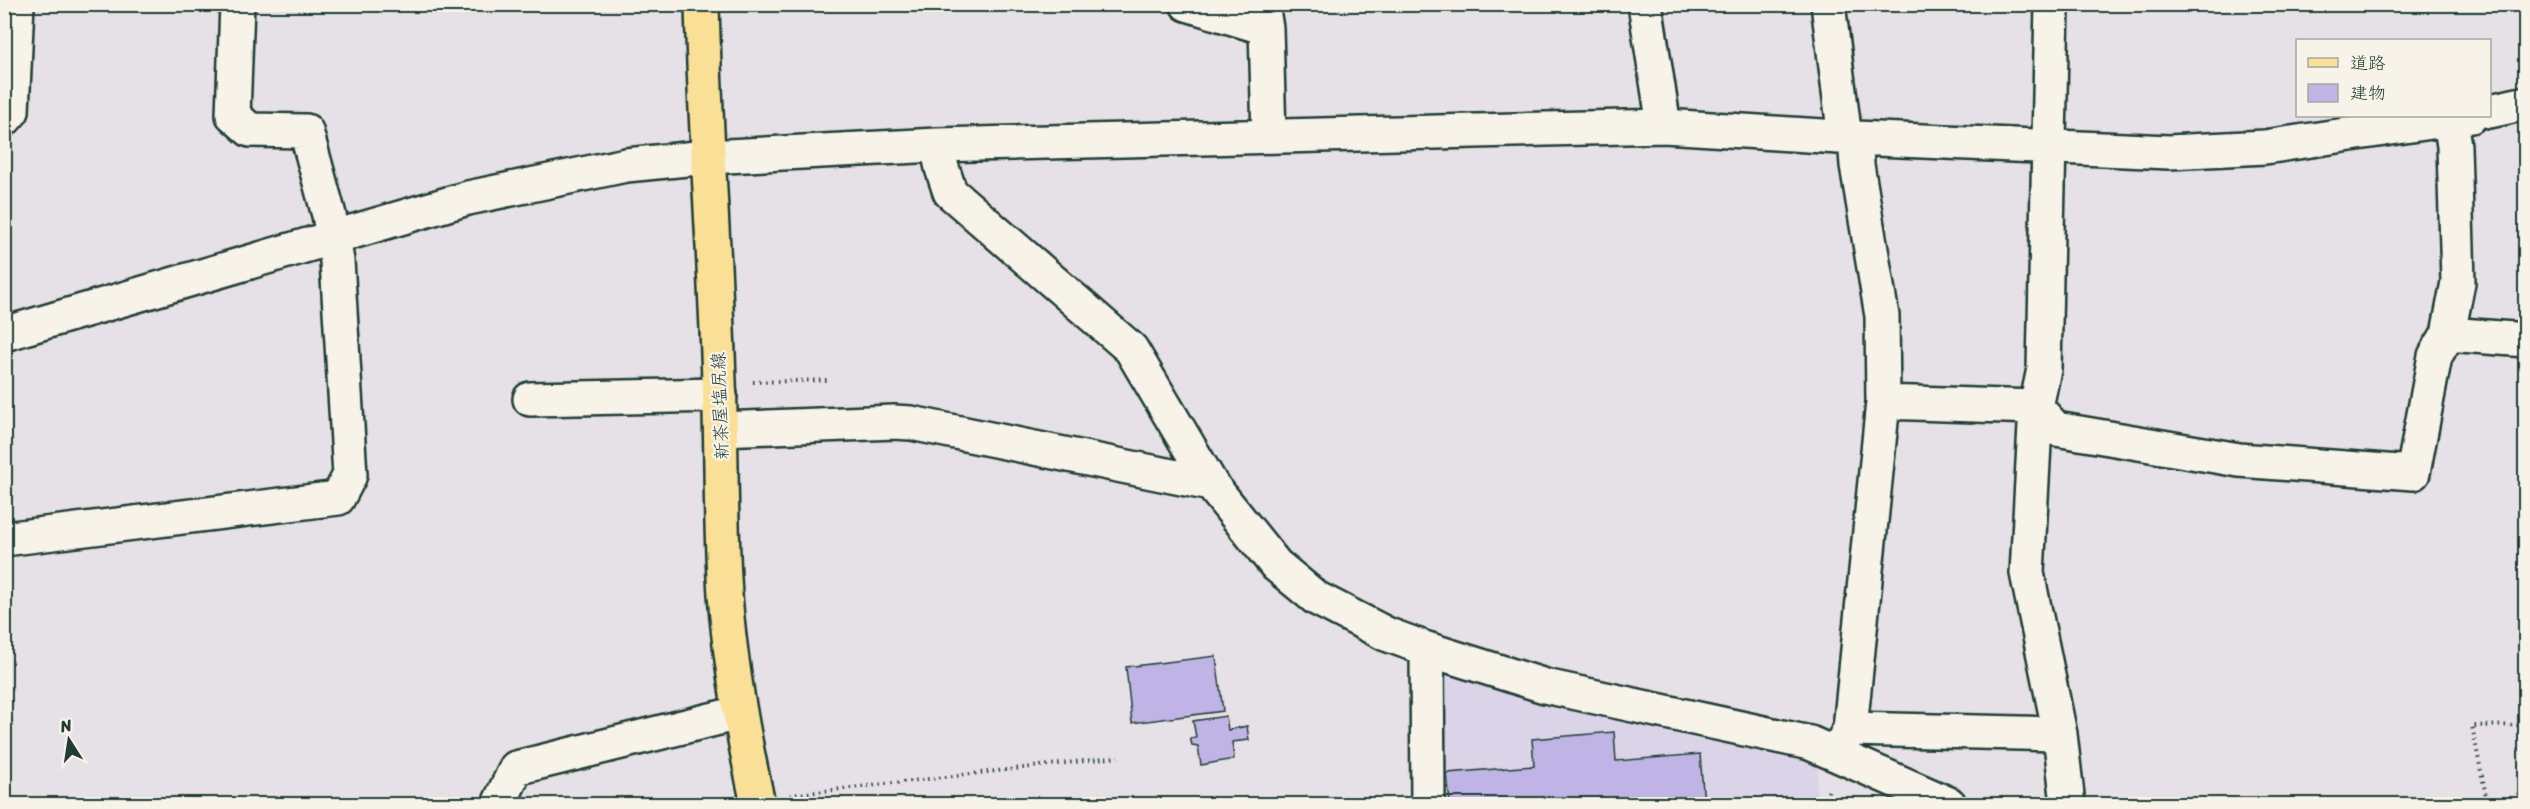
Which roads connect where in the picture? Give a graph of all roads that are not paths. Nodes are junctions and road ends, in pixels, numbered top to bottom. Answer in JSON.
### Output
{"nodes":[{"id":1,"x":17,"y":4,"type":"edge"},
{"id":2,"x":237,"y":4,"type":"edge"},
{"id":3,"x":702,"y":4,"type":"edge"},
{"id":4,"x":1187,"y":4,"type":"edge"},
{"id":5,"x":1645,"y":4,"type":"edge"},
{"id":6,"x":1828,"y":4,"type":"edge"},
{"id":7,"x":2052,"y":4,"type":"edge"},
{"id":8,"x":1264,"y":16,"type":"edge"},
{"id":9,"x":2526,"y":103,"type":"edge"},
{"id":10,"x":2491,"y":111,"type":"edge"},
{"id":11,"x":2460,"y":118,"type":"edge"},
{"id":12,"x":4,"y":120,"type":"edge"},
{"id":13,"x":1664,"y":126,"type":"junction"},
{"id":14,"x":1269,"y":136,"type":"junction"},
{"id":15,"x":1850,"y":138,"type":"junction"},
{"id":16,"x":937,"y":145,"type":"junction"},
{"id":17,"x":2048,"y":145,"type":"junction"},
{"id":18,"x":707,"y":157,"type":"junction"},
{"id":19,"x":334,"y":238,"type":"junction"},
{"id":20,"x":4,"y":334,"type":"edge"},
{"id":21,"x":2448,"y":334,"type":"junction"},
{"id":22,"x":2526,"y":340,"type":"edge"},
{"id":23,"x":720,"y":389,"type":"junction"},
{"id":24,"x":530,"y":399,"type":"dead end"},
{"id":25,"x":1883,"y":402,"type":"junction"},
{"id":26,"x":2036,"y":407,"type":"junction"},
{"id":27,"x":721,"y":429,"type":"junction"},
{"id":28,"x":1211,"y":484,"type":"junction"},
{"id":29,"x":4,"y":539,"type":"edge"},
{"id":30,"x":1427,"y":650,"type":"junction"},
{"id":31,"x":739,"y":713,"type":"junction"},
{"id":32,"x":2060,"y":734,"type":"junction"},
{"id":33,"x":1843,"y":742,"type":"junction"},
{"id":34,"x":757,"y":802,"type":"edge"},
{"id":35,"x":499,"y":804,"type":"edge"},
{"id":36,"x":1428,"y":804,"type":"edge"},
{"id":37,"x":1949,"y":804,"type":"edge"},
{"id":38,"x":2068,"y":804,"type":"edge"}],
"edges":[{"from":1,"to":12,"type":"street"},
{"from":2,"to":19,"type":"street"},
{"from":3,"to":18,"type":"main road","name":"新茶屋塩尻線"},
{"from":4,"to":8,"type":"street"},
{"from":5,"to":13,"type":"street"},
{"from":6,"to":15,"type":"street"},
{"from":7,"to":17,"type":"street"},
{"from":8,"to":14,"type":"street"},
{"from":9,"to":10,"type":"street"},
{"from":11,"to":17,"type":"street"},
{"from":11,"to":21,"type":"street"},
{"from":13,"to":14,"type":"street"},
{"from":13,"to":15,"type":"street"},
{"from":14,"to":16,"type":"street"},
{"from":15,"to":17,"type":"street"},
{"from":15,"to":25,"type":"street"},
{"from":16,"to":18,"type":"street"},
{"from":16,"to":28,"type":"street"},
{"from":17,"to":26,"type":"street"},
{"from":18,"to":19,"type":"street"},
{"from":18,"to":23,"type":"main road","name":"新茶屋塩尻線"},
{"from":19,"to":20,"type":"street"},
{"from":19,"to":29,"type":"street"},
{"from":21,"to":22,"type":"street"},
{"from":21,"to":26,"type":"street"},
{"from":23,"to":24,"type":"street"},
{"from":23,"to":27,"type":"main road","name":"新茶屋塩尻線"},
{"from":25,"to":26,"type":"street"},
{"from":25,"to":33,"type":"street"},
{"from":26,"to":32,"type":"street"},
{"from":27,"to":28,"type":"street"},
{"from":27,"to":31,"type":"main road","name":"新茶屋塩尻線"},
{"from":28,"to":30,"type":"street"},
{"from":30,"to":33,"type":"street"},
{"from":30,"to":36,"type":"street"},
{"from":31,"to":34,"type":"main road","name":"新茶屋塩尻線"},
{"from":31,"to":35,"type":"street"},
{"from":32,"to":33,"type":"street"},
{"from":32,"to":38,"type":"street"},
{"from":33,"to":37,"type":"street"}]}
